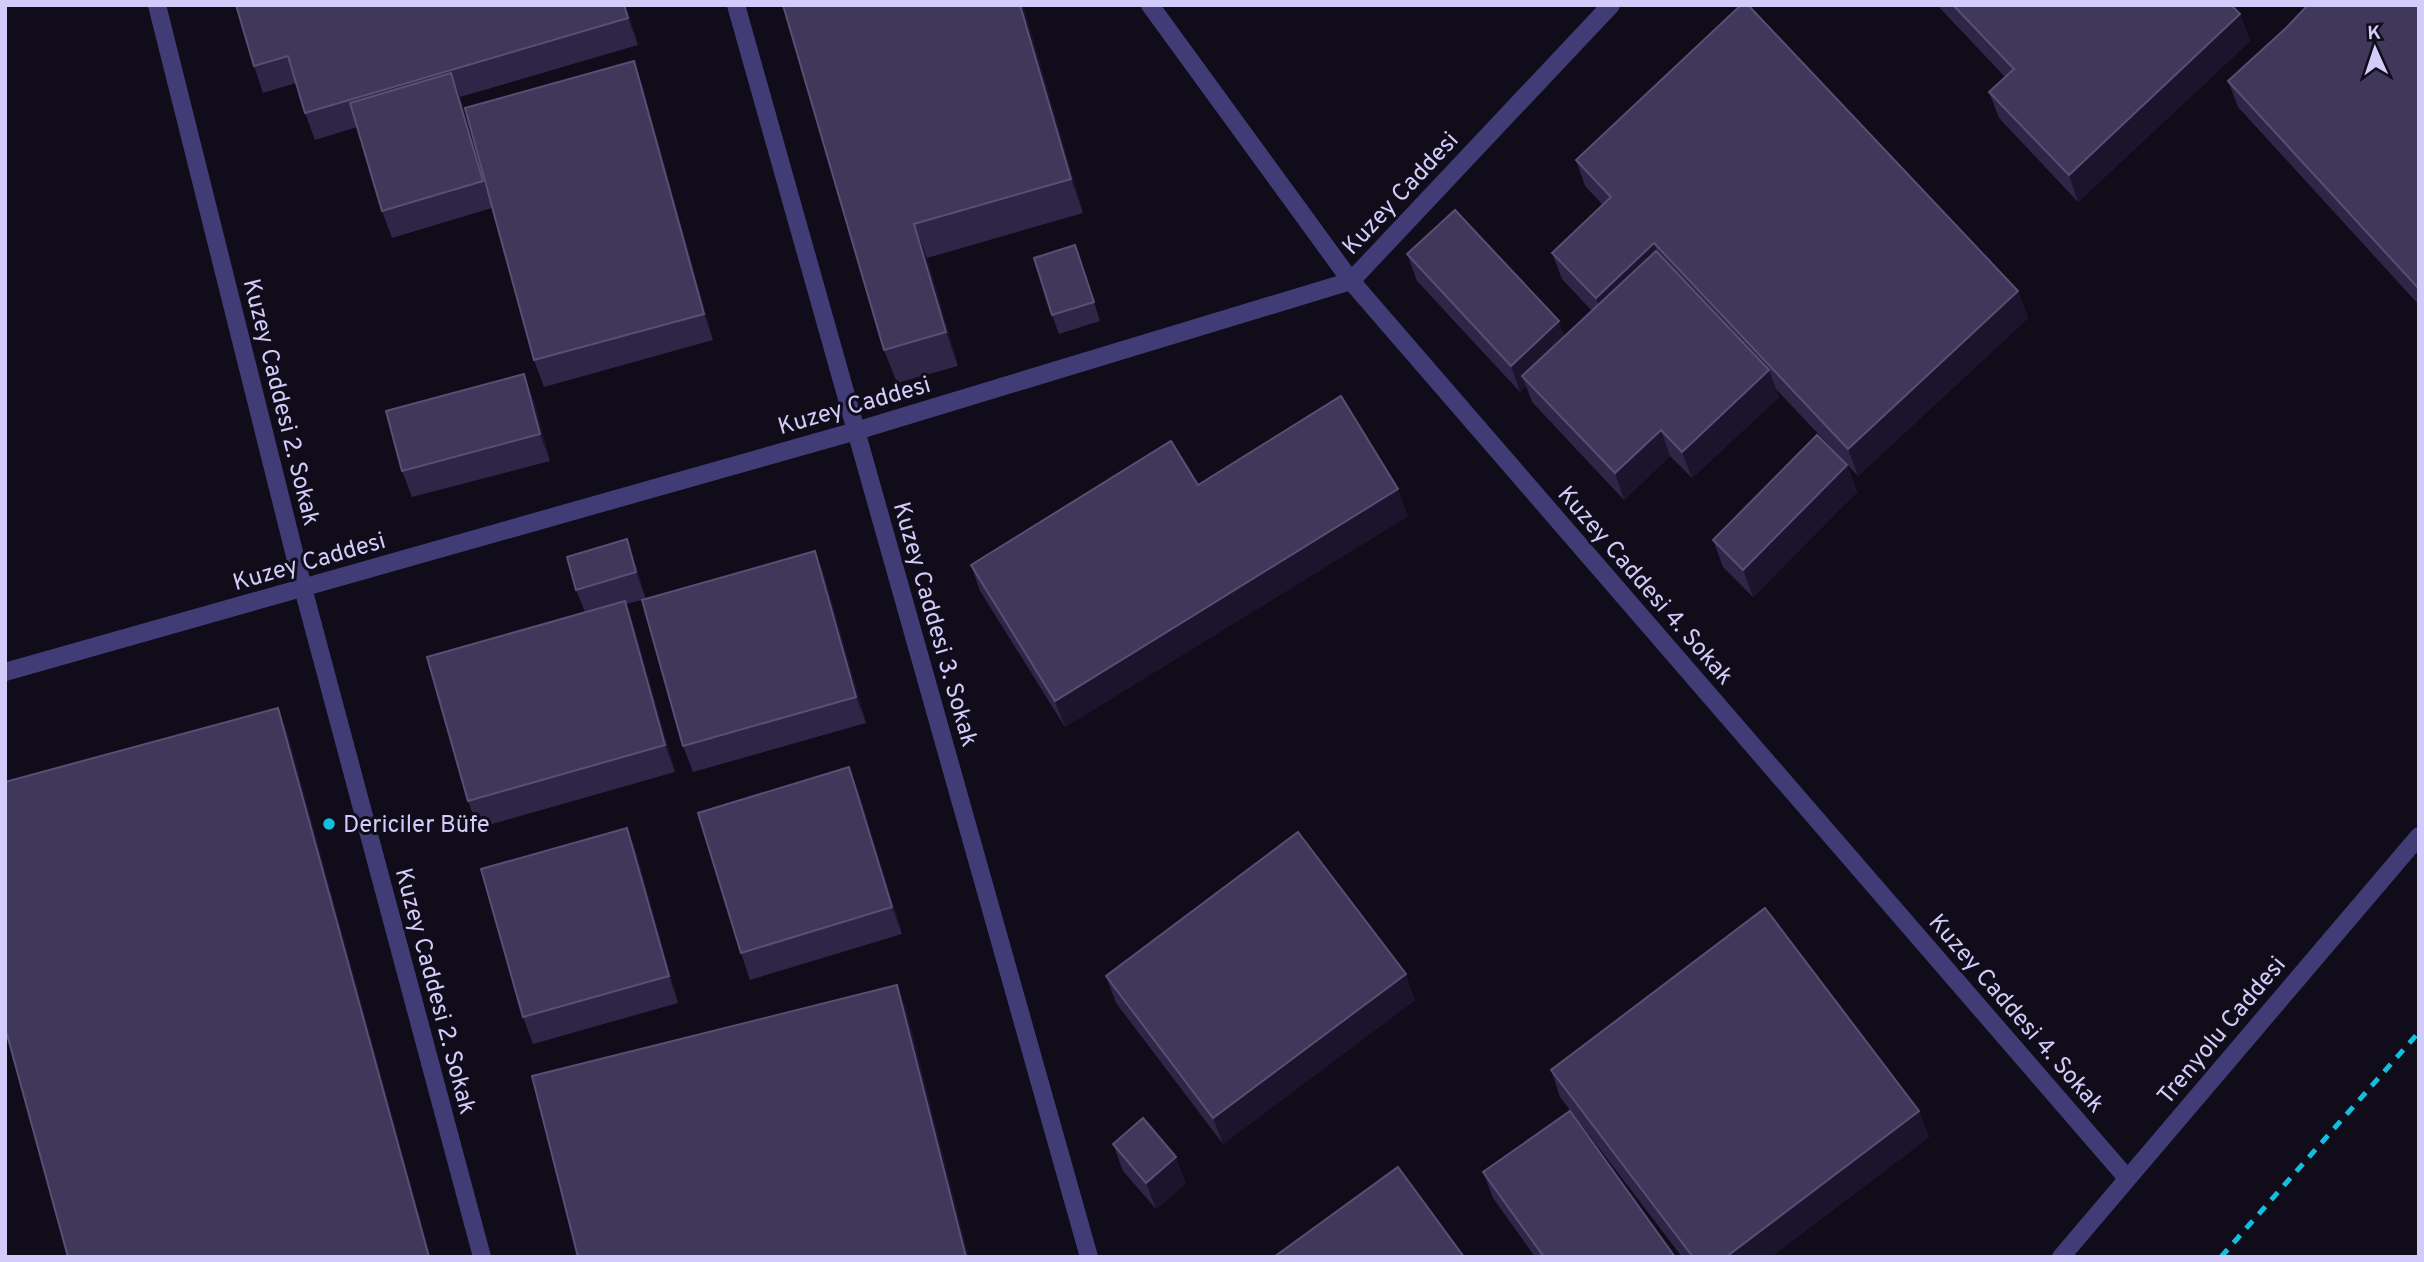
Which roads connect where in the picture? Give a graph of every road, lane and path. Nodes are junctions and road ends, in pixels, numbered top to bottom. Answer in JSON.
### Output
{"nodes":[{"id":1,"x":157,"y":5,"type":"edge"},
{"id":2,"x":736,"y":5,"type":"edge"},
{"id":3,"x":1150,"y":5,"type":"edge"},
{"id":4,"x":1611,"y":5,"type":"edge"},
{"id":5,"x":1351,"y":281,"type":"junction"},
{"id":6,"x":856,"y":431,"type":"junction"},
{"id":7,"x":303,"y":588,"type":"junction"},
{"id":8,"x":5,"y":672,"type":"edge"},
{"id":9,"x":2419,"y":835,"type":"edge"},
{"id":10,"x":2127,"y":1178,"type":"junction"},
{"id":11,"x":482,"y":1257,"type":"edge"},
{"id":12,"x":1090,"y":1257,"type":"edge"},
{"id":13,"x":2060,"y":1257,"type":"edge"}],
"edges":[{"from":1,"to":7,"type":"street","name":"Kuzey Caddesi 2. Sokak"},
{"from":2,"to":6,"type":"street","name":"Kuzey Caddesi 3. Sokak"},
{"from":3,"to":5,"type":"street","name":"Kuzey Caddesi 4. Sokak"},
{"from":4,"to":5,"type":"street","name":"Kuzey Caddesi"},
{"from":5,"to":6,"type":"street","name":"Kuzey Caddesi"},
{"from":5,"to":10,"type":"street","name":"Kuzey Caddesi 4. Sokak"},
{"from":6,"to":7,"type":"street","name":"Kuzey Caddesi"},
{"from":6,"to":12,"type":"street","name":"Kuzey Caddesi 3. Sokak"},
{"from":7,"to":8,"type":"street","name":"Kuzey Caddesi"},
{"from":7,"to":11,"type":"street","name":"Kuzey Caddesi 2. Sokak"},
{"from":9,"to":10,"type":"street","name":"Trenyolu Caddesi"},
{"from":10,"to":13,"type":"street","name":"Trenyolu Caddesi"}]}
